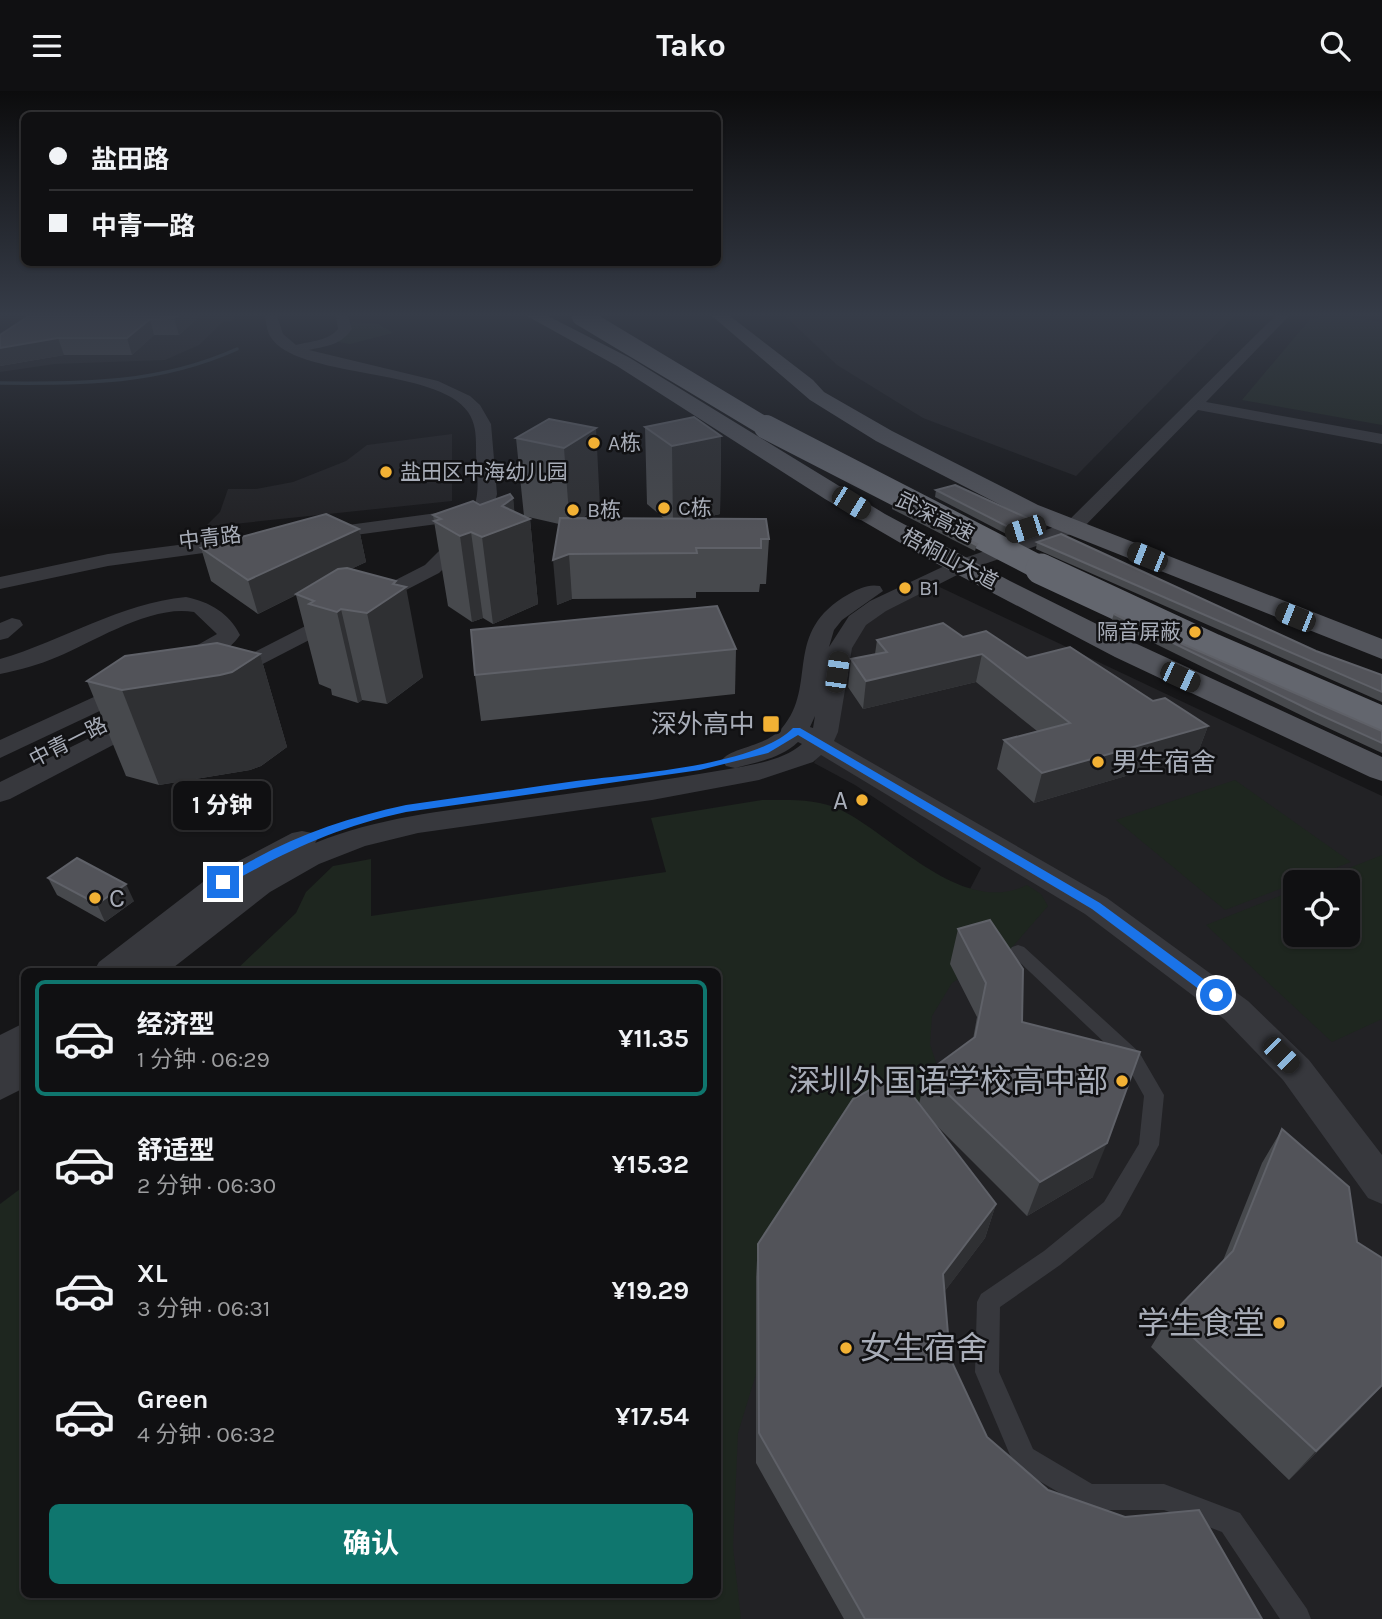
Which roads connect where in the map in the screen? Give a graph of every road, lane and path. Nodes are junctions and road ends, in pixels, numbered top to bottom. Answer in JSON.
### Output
{"nodes":[{"id":1,"x":415,"y":387,"type":"edge"},
{"id":2,"x":440,"y":387,"type":"edge"},
{"id":3,"x":663,"y":387,"type":"edge"},
{"id":4,"x":697,"y":387,"type":"edge"},
{"id":5,"x":738,"y":387,"type":"edge"},
{"id":6,"x":809,"y":387,"type":"edge"},
{"id":7,"x":1213,"y":387,"type":"edge"},
{"id":8,"x":1196,"y":405,"type":"junction"},
{"id":9,"x":463,"y":420,"type":"dead end"},
{"id":10,"x":1382,"y":439,"type":"edge"},
{"id":11,"x":469,"y":508,"type":"junction"},
{"id":12,"x":358,"y":529,"type":"junction"},
{"id":13,"x":1069,"y":540,"type":"junction"},
{"id":14,"x":419,"y":552,"type":"junction"},
{"id":15,"x":951,"y":561,"type":"junction"},
{"id":16,"x":0,"y":574,"type":"edge"},
{"id":17,"x":132,"y":574,"type":"dead end"},
{"id":18,"x":0,"y":583,"type":"edge"},
{"id":19,"x":1141,"y":589,"type":"edge"},
{"id":20,"x":0,"y":598,"type":"edge"},
{"id":21,"x":1191,"y":612,"type":"edge"},
{"id":22,"x":191,"y":634,"type":"dead end"},
{"id":23,"x":216,"y":646,"type":"junction"},
{"id":24,"x":1382,"y":650,"type":"edge"},
{"id":25,"x":0,"y":667,"type":"edge"},
{"id":26,"x":164,"y":687,"type":"junction"},
{"id":27,"x":202,"y":689,"type":"edge"},
{"id":28,"x":1382,"y":722,"type":"edge"},
{"id":29,"x":40,"y":731,"type":"junction"},
{"id":30,"x":808,"y":736,"type":"junction"},
{"id":31,"x":73,"y":747,"type":"junction"},
{"id":32,"x":0,"y":750,"type":"edge"},
{"id":33,"x":1382,"y":770,"type":"edge"},
{"id":34,"x":0,"y":777,"type":"edge"},
{"id":35,"x":0,"y":793,"type":"edge"},
{"id":36,"x":1018,"y":951,"type":"dead end"},
{"id":37,"x":115,"y":968,"type":"edge"},
{"id":38,"x":150,"y":968,"type":"edge"},
{"id":39,"x":21,"y":1039,"type":"edge"},
{"id":40,"x":0,"y":1053,"type":"edge"},
{"id":41,"x":21,"y":1071,"type":"edge"},
{"id":42,"x":0,"y":1084,"type":"edge"},
{"id":43,"x":1382,"y":1186,"type":"edge"},
{"id":44,"x":1297,"y":1619,"type":"edge"}],
"edges":[{"from":1,"to":9,"type":"street"},
{"from":2,"to":11,"type":"street"},
{"from":3,"to":15,"type":"main road","name":"梧桐山大道"},
{"from":4,"to":28,"type":"highway","name":"武深高速","bridge":true},
{"from":5,"to":13,"type":"highway","name":"武深高速"},
{"from":6,"to":13,"type":"main road"},
{"from":7,"to":8,"type":"street"},
{"from":8,"to":10,"type":"street"},
{"from":8,"to":13,"type":"street"},
{"from":11,"to":12,"type":"street"},
{"from":11,"to":12,"type":"street"},
{"from":11,"to":14,"type":"street","name":"中青一路"},
{"from":11,"to":27,"type":"street"},
{"from":12,"to":14,"type":"street"},
{"from":13,"to":15,"type":"street"},
{"from":13,"to":24,"type":"main road"},
{"from":14,"to":26,"type":"street","name":"中青一路"},
{"from":15,"to":30,"type":"street"},
{"from":15,"to":33,"type":"main road","name":"梧桐山大道"},
{"from":16,"to":18,"type":"street","name":"中青路"},
{"from":17,"to":20,"type":"street"},
{"from":19,"to":21,"type":"highway"},
{"from":22,"to":23,"type":"street"},
{"from":23,"to":25,"type":"street"},
{"from":23,"to":26,"type":"street"},
{"from":26,"to":29,"type":"street"},
{"from":26,"to":31,"type":"street","name":"中青一路"},
{"from":29,"to":31,"type":"street"},
{"from":29,"to":32,"type":"street"},
{"from":30,"to":37,"type":"street"},
{"from":30,"to":38,"type":"street"},
{"from":30,"to":43,"type":"street"},
{"from":31,"to":34,"type":"street","name":"中青一路"},
{"from":31,"to":35,"type":"street","name":"中青一路"},
{"from":36,"to":44,"type":"lane"},
{"from":39,"to":40,"type":"street"},
{"from":41,"to":42,"type":"street"}]}
